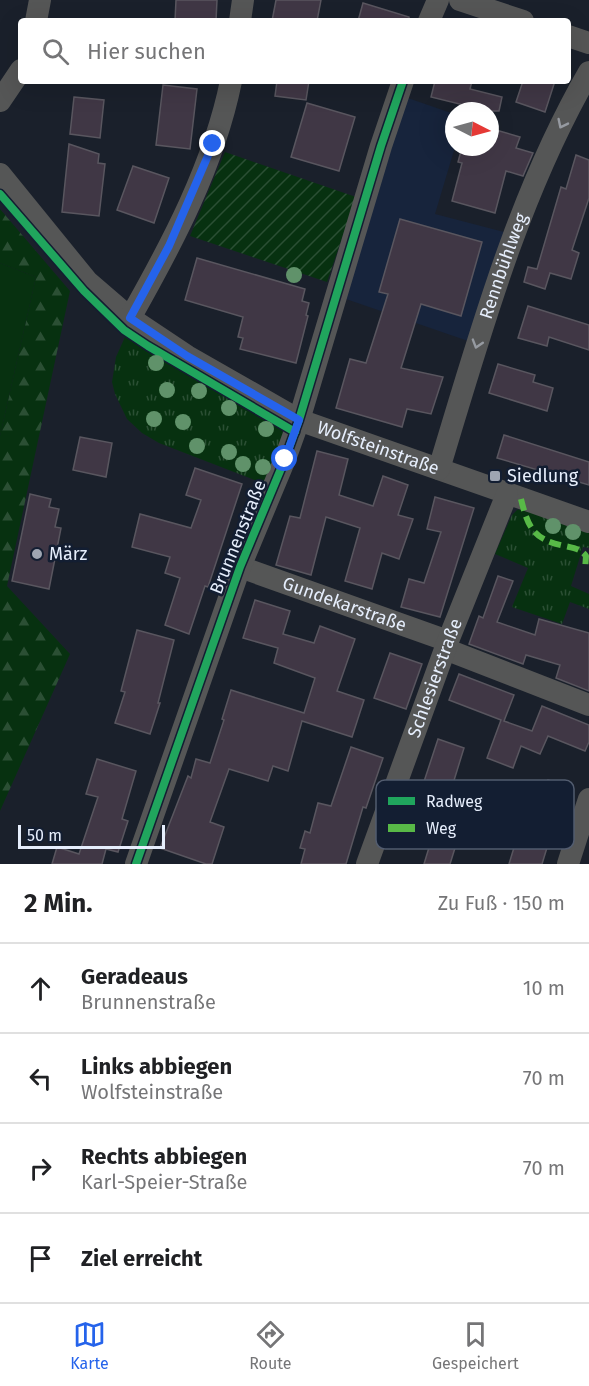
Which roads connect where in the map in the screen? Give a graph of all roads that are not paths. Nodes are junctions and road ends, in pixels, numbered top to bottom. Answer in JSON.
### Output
{"nodes":[{"id":1,"x":40,"y":0,"type":"edge"},
{"id":2,"x":243,"y":0,"type":"edge"},
{"id":3,"x":438,"y":0,"type":"edge"},
{"id":4,"x":460,"y":0,"type":"edge"},
{"id":5,"x":37,"y":18,"type":"edge"},
{"id":6,"x":240,"y":18,"type":"edge"},
{"id":7,"x":430,"y":18,"type":"edge"},
{"id":8,"x":513,"y":18,"type":"edge"},
{"id":9,"x":571,"y":37,"type":"edge"},
{"id":10,"x":589,"y":43,"type":"edge"},
{"id":11,"x":589,"y":72,"type":"edge"},
{"id":12,"x":18,"y":74,"type":"edge"},
{"id":13,"x":230,"y":84,"type":"edge"},
{"id":14,"x":402,"y":84,"type":"edge"},
{"id":15,"x":0,"y":101,"type":"edge"},
{"id":16,"x":3,"y":183,"type":"edge"},
{"id":17,"x":130,"y":318,"type":"junction"},
{"id":18,"x":299,"y":420,"type":"junction"},
{"id":19,"x":439,"y":469,"type":"junction"},
{"id":20,"x":507,"y":494,"type":"junction"},
{"id":21,"x":589,"y":522,"type":"edge"},
{"id":22,"x":240,"y":567,"type":"junction"},
{"id":23,"x":447,"y":645,"type":"junction"},
{"id":24,"x":589,"y":705,"type":"edge"},
{"id":25,"x":398,"y":780,"type":"edge"},
{"id":26,"x":589,"y":799,"type":"edge"},
{"id":27,"x":376,"y":839,"type":"edge"},
{"id":28,"x":574,"y":845,"type":"edge"},
{"id":29,"x":573,"y":849,"type":"edge"},
{"id":30,"x":136,"y":864,"type":"edge"},
{"id":31,"x":367,"y":864,"type":"edge"},
{"id":32,"x":568,"y":864,"type":"edge"}],
"edges":[{"from":1,"to":5,"type":"street"},
{"from":2,"to":6,"type":"street"},
{"from":3,"to":7,"type":"street"},
{"from":4,"to":8,"type":"street"},
{"from":9,"to":10,"type":"street"},
{"from":11,"to":19,"type":"street","name":"Rennbühlweg","one_way":true},
{"from":12,"to":15,"type":"street"},
{"from":13,"to":17,"type":"street"},
{"from":14,"to":18,"type":"street","name":"Brunnenstraße"},
{"from":16,"to":17,"type":"street","name":"Wolfsteinstraße"},
{"from":17,"to":18,"type":"street","name":"Wolfsteinstraße"},
{"from":18,"to":19,"type":"street","name":"Wolfsteinstraße"},
{"from":18,"to":22,"type":"street","name":"Brunnenstraße"},
{"from":19,"to":20,"type":"street","name":"Wolfsteinstraße"},
{"from":20,"to":21,"type":"street","name":"Wolfsteinstraße"},
{"from":20,"to":23,"type":"street","name":"Schlesierstraße"},
{"from":22,"to":23,"type":"street","name":"Gundekarstraße"},
{"from":22,"to":30,"type":"street","name":"Brunnenstraße"},
{"from":23,"to":24,"type":"street","name":"Gundekarstraße"},
{"from":23,"to":25,"type":"street","name":"Schlesierstraße"},
{"from":26,"to":28,"type":"street"},
{"from":27,"to":31,"type":"street","name":"Schlesierstraße"},
{"from":29,"to":32,"type":"street"}]}
